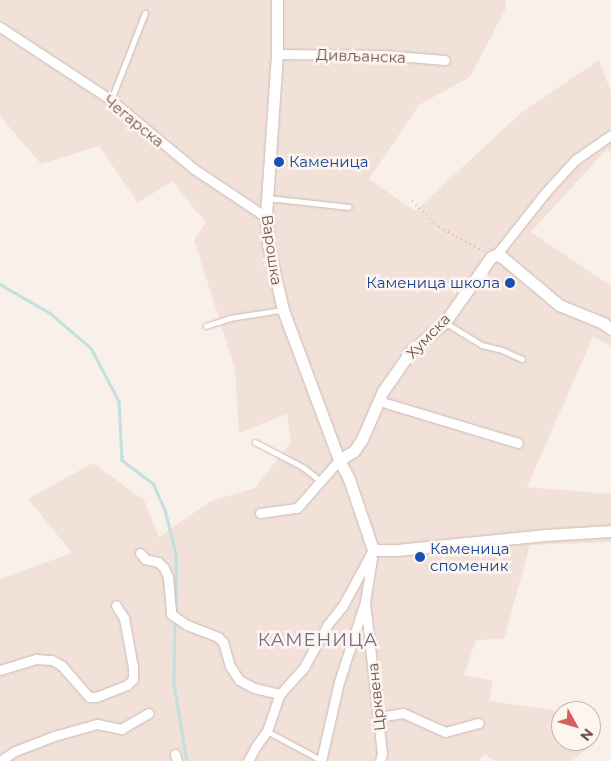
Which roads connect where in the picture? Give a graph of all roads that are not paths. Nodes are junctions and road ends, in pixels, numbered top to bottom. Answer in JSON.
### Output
{"nodes":[{"id":1,"x":277,"y":0,"type":"edge"},
{"id":2,"x":145,"y":13,"type":"dead end"},
{"id":3,"x":0,"y":28,"type":"edge"},
{"id":4,"x":277,"y":54,"type":"junction"},
{"id":5,"x":446,"y":60,"type":"dead end"},
{"id":6,"x":111,"y":100,"type":"junction"},
{"id":7,"x":611,"y":135,"type":"edge"},
{"id":8,"x":267,"y":198,"type":"junction"},
{"id":9,"x":348,"y":208,"type":"dead end"},
{"id":10,"x":266,"y":217,"type":"junction"},
{"id":11,"x":493,"y":256,"type":"junction"},
{"id":12,"x":283,"y":310,"type":"junction"},
{"id":13,"x":444,"y":322,"type":"junction"},
{"id":14,"x":206,"y":326,"type":"dead end"},
{"id":15,"x":611,"y":329,"type":"edge"},
{"id":16,"x":522,"y":359,"type":"dead end"},
{"id":17,"x":379,"y":401,"type":"junction"},
{"id":18,"x":255,"y":442,"type":"dead end"},
{"id":19,"x":518,"y":442,"type":"dead end"},
{"id":20,"x":339,"y":460,"type":"junction"},
{"id":21,"x":321,"y":481,"type":"junction"},
{"id":22,"x":260,"y":514,"type":"dead end"},
{"id":23,"x":611,"y":531,"type":"edge"},
{"id":24,"x":373,"y":550,"type":"junction"},
{"id":25,"x":140,"y":553,"type":"dead end"},
{"id":26,"x":365,"y":602,"type":"junction"},
{"id":27,"x":116,"y":606,"type":"dead end"},
{"id":28,"x":0,"y":670,"type":"edge"},
{"id":29,"x":280,"y":694,"type":"junction"},
{"id":30,"x":149,"y":713,"type":"dead end"},
{"id":31,"x":378,"y":717,"type":"junction"},
{"id":32,"x":479,"y":723,"type":"dead end"},
{"id":33,"x":267,"y":731,"type":"junction"},
{"id":34,"x":0,"y":760,"type":"edge"},
{"id":35,"x":248,"y":761,"type":"edge"},
{"id":36,"x":321,"y":761,"type":"edge"},
{"id":37,"x":380,"y":761,"type":"edge"}],
"edges":[{"from":1,"to":4,"type":"street","name":"Варошка"},
{"from":2,"to":6,"type":"lane"},
{"from":3,"to":6,"type":"street","name":"Чегарска"},
{"from":4,"to":5,"type":"street","name":"Дивљанска"},
{"from":4,"to":8,"type":"street","name":"Варошка"},
{"from":6,"to":10,"type":"street","name":"Чегарска"},
{"from":7,"to":11,"type":"street","name":"Хумска"},
{"from":8,"to":9,"type":"lane"},
{"from":8,"to":10,"type":"street","name":"Варошка"},
{"from":10,"to":12,"type":"street","name":"Варошка"},
{"from":11,"to":13,"type":"street","name":"Хумска"},
{"from":11,"to":15,"type":"street"},
{"from":12,"to":14,"type":"lane"},
{"from":12,"to":20,"type":"street","name":"Варошка"},
{"from":13,"to":16,"type":"lane"},
{"from":13,"to":17,"type":"street","name":"Хумска"},
{"from":17,"to":19,"type":"street"},
{"from":17,"to":20,"type":"street","name":"Хумска"},
{"from":18,"to":21,"type":"lane"},
{"from":20,"to":21,"type":"street"},
{"from":20,"to":24,"type":"street","name":"Црквена"},
{"from":21,"to":22,"type":"street"},
{"from":23,"to":24,"type":"street"},
{"from":24,"to":26,"type":"street","name":"Црквена"},
{"from":24,"to":29,"type":"street"},
{"from":25,"to":29,"type":"street"},
{"from":26,"to":31,"type":"street","name":"Црквена"},
{"from":26,"to":36,"type":"street"},
{"from":27,"to":28,"type":"street"},
{"from":29,"to":33,"type":"street"},
{"from":30,"to":34,"type":"street"},
{"from":31,"to":32,"type":"street"},
{"from":31,"to":37,"type":"street","name":"Црквена"},
{"from":33,"to":35,"type":"street"},
{"from":33,"to":36,"type":"lane"}]}
